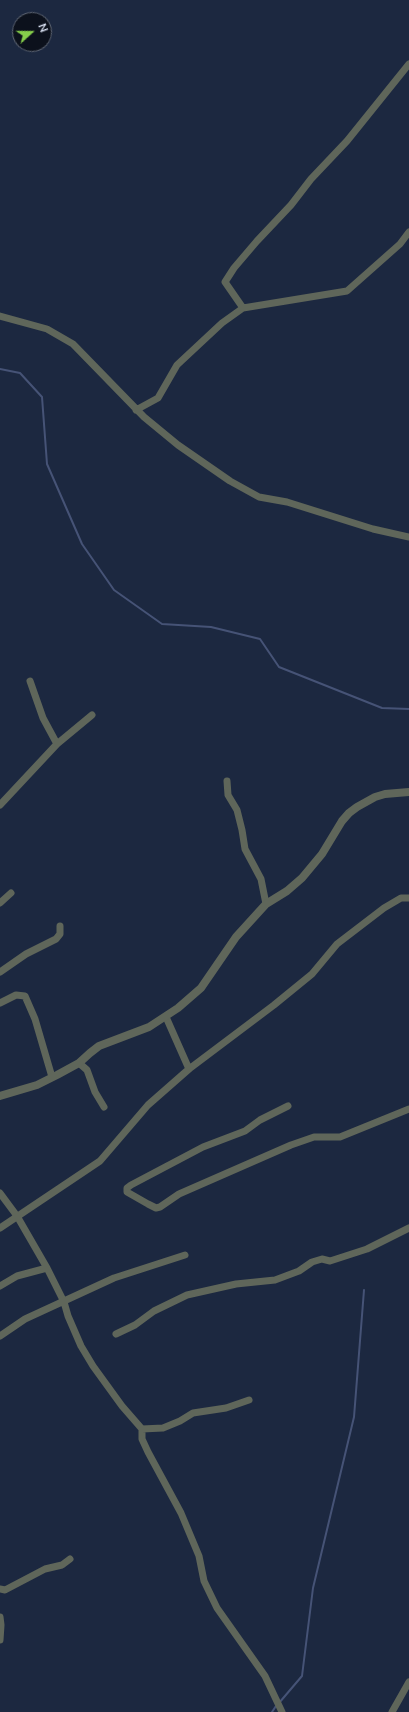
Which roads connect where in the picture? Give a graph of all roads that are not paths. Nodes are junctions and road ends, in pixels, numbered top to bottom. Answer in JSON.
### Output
{"nodes":[{"id":1,"x":409,"y":64,"type":"edge"},
{"id":2,"x":409,"y":232,"type":"edge"},
{"id":3,"x":243,"y":308,"type":"junction"},
{"id":4,"x":0,"y":316,"type":"edge"},
{"id":5,"x":136,"y":410,"type":"junction"},
{"id":6,"x":409,"y":537,"type":"edge"},
{"id":7,"x":30,"y":680,"type":"dead end"},
{"id":8,"x":92,"y":715,"type":"dead end"},
{"id":9,"x":57,"y":744,"type":"junction"},
{"id":10,"x":227,"y":781,"type":"dead end"},
{"id":11,"x":409,"y":792,"type":"edge"},
{"id":12,"x":0,"y":805,"type":"edge"},
{"id":13,"x":11,"y":893,"type":"dead end"},
{"id":14,"x":409,"y":898,"type":"edge"},
{"id":15,"x":0,"y":903,"type":"edge"},
{"id":16,"x":266,"y":904,"type":"junction"},
{"id":17,"x":60,"y":926,"type":"dead end"},
{"id":18,"x":0,"y":972,"type":"edge"},
{"id":19,"x":0,"y":1003,"type":"edge"},
{"id":20,"x":166,"y":1017,"type":"junction"},
{"id":21,"x":79,"y":1063,"type":"junction"},
{"id":22,"x":189,"y":1069,"type":"junction"},
{"id":23,"x":52,"y":1077,"type":"junction"},
{"id":24,"x":0,"y":1096,"type":"edge"},
{"id":25,"x":288,"y":1106,"type":"dead end"},
{"id":26,"x":104,"y":1107,"type":"dead end"},
{"id":27,"x":409,"y":1109,"type":"edge"},
{"id":28,"x":0,"y":1193,"type":"edge"},
{"id":29,"x":17,"y":1216,"type":"junction"},
{"id":30,"x":0,"y":1228,"type":"edge"},
{"id":31,"x":409,"y":1228,"type":"edge"},
{"id":32,"x":185,"y":1255,"type":"dead end"},
{"id":33,"x":47,"y":1268,"type":"junction"},
{"id":34,"x":0,"y":1286,"type":"edge"},
{"id":35,"x":64,"y":1302,"type":"junction"},
{"id":36,"x":116,"y":1334,"type":"dead end"},
{"id":37,"x":0,"y":1336,"type":"edge"},
{"id":38,"x":249,"y":1400,"type":"dead end"},
{"id":39,"x":142,"y":1429,"type":"junction"},
{"id":40,"x":70,"y":1559,"type":"dead end"},
{"id":41,"x":0,"y":1589,"type":"edge"},
{"id":42,"x":0,"y":1617,"type":"edge"},
{"id":43,"x":0,"y":1640,"type":"edge"},
{"id":44,"x":409,"y":1682,"type":"edge"},
{"id":45,"x":282,"y":1712,"type":"edge"},
{"id":46,"x":392,"y":1712,"type":"edge"}],
"edges":[{"from":1,"to":3,"type":"street"},
{"from":2,"to":3,"type":"street"},
{"from":3,"to":5,"type":"street"},
{"from":4,"to":5,"type":"street"},
{"from":5,"to":6,"type":"street"},
{"from":7,"to":9,"type":"street"},
{"from":8,"to":9,"type":"street"},
{"from":9,"to":12,"type":"street"},
{"from":10,"to":16,"type":"street"},
{"from":11,"to":16,"type":"street"},
{"from":13,"to":15,"type":"street"},
{"from":14,"to":22,"type":"street"},
{"from":16,"to":20,"type":"street"},
{"from":17,"to":18,"type":"street"},
{"from":19,"to":23,"type":"street"},
{"from":20,"to":21,"type":"street"},
{"from":20,"to":22,"type":"street"},
{"from":21,"to":23,"type":"street"},
{"from":21,"to":26,"type":"street"},
{"from":22,"to":29,"type":"street"},
{"from":23,"to":24,"type":"street"},
{"from":25,"to":27,"type":"street"},
{"from":28,"to":29,"type":"street"},
{"from":29,"to":30,"type":"street"},
{"from":29,"to":33,"type":"street"},
{"from":31,"to":36,"type":"street"},
{"from":32,"to":35,"type":"street"},
{"from":33,"to":34,"type":"street"},
{"from":33,"to":35,"type":"street"},
{"from":35,"to":37,"type":"street"},
{"from":35,"to":39,"type":"street"},
{"from":38,"to":39,"type":"street"},
{"from":39,"to":45,"type":"street"},
{"from":40,"to":41,"type":"street"},
{"from":42,"to":43,"type":"street"},
{"from":44,"to":46,"type":"street"}]}
